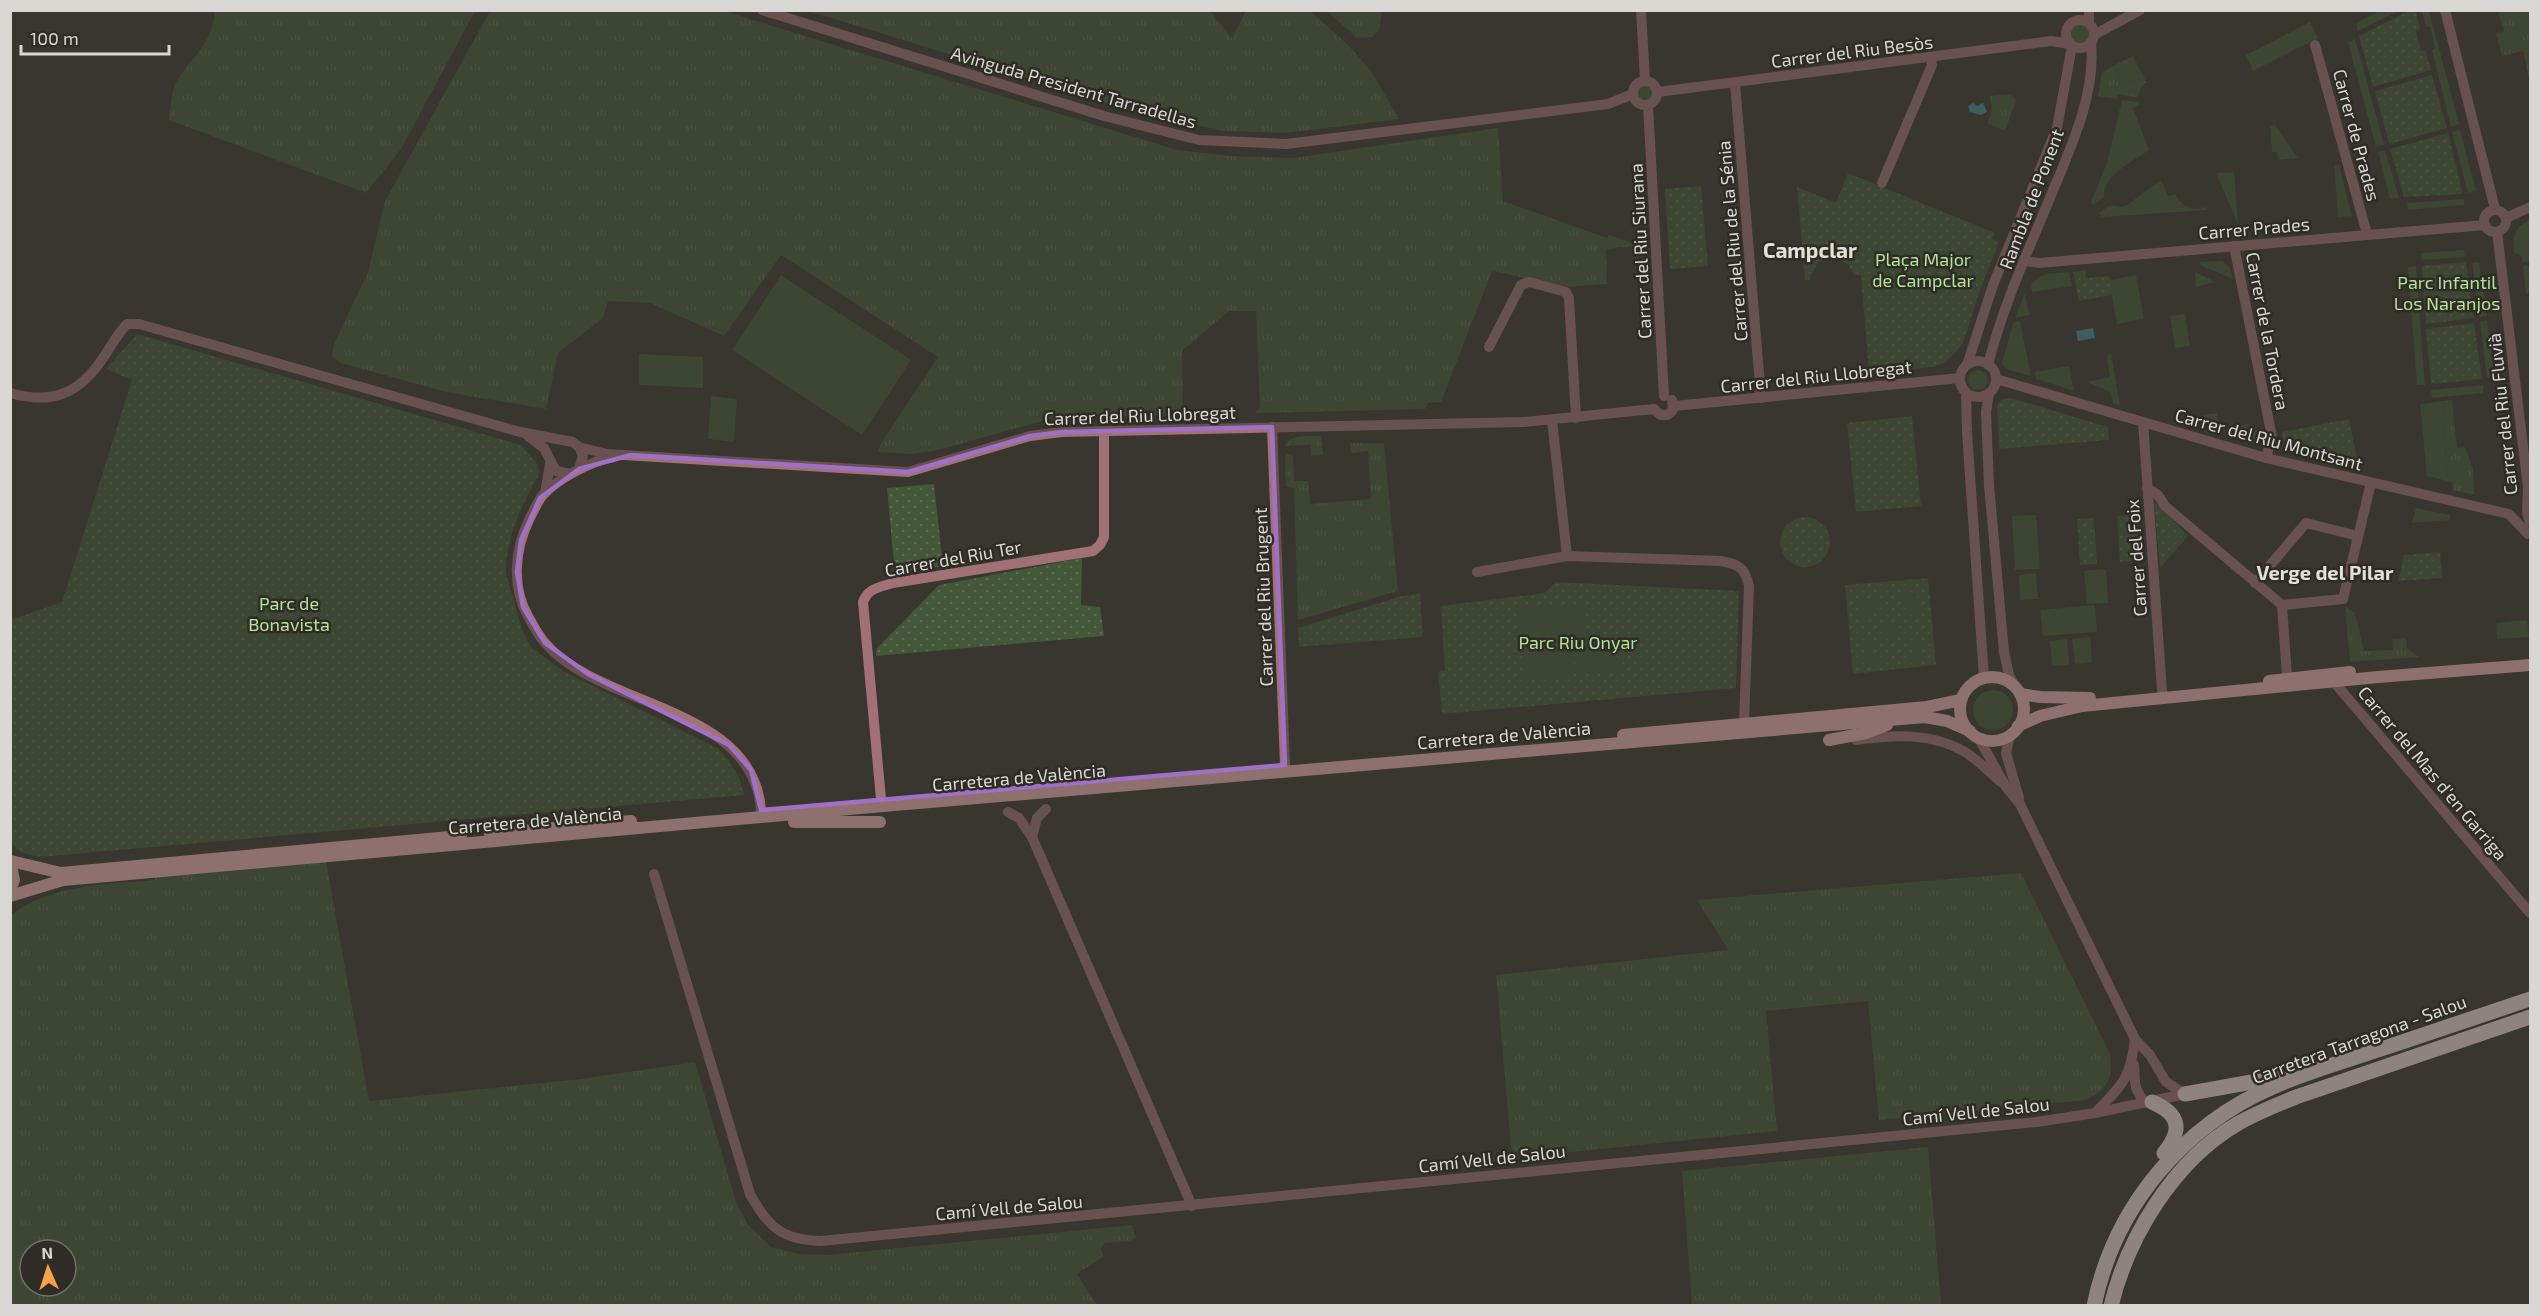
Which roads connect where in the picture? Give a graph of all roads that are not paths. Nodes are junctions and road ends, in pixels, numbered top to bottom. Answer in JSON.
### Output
{"nodes":[{"id":1,"x":762,"y":10,"type":"edge"},
{"id":2,"x":1641,"y":10,"type":"edge"},
{"id":3,"x":2069,"y":10,"type":"edge"},
{"id":4,"x":2089,"y":10,"type":"edge"},
{"id":5,"x":2140,"y":10,"type":"edge"},
{"id":6,"x":2445,"y":10,"type":"edge"},
{"id":7,"x":2068,"y":27,"type":"junction"},
{"id":8,"x":2092,"y":32,"type":"junction"},
{"id":9,"x":2051,"y":41,"type":"junction"},
{"id":10,"x":2071,"y":45,"type":"junction"},
{"id":11,"x":2315,"y":45,"type":"dead end"},
{"id":12,"x":1931,"y":57,"type":"junction"},
{"id":13,"x":1645,"y":80,"type":"junction"},
{"id":14,"x":1735,"y":83,"type":"junction"},
{"id":15,"x":1658,"y":92,"type":"junction"},
{"id":16,"x":1633,"y":94,"type":"junction"},
{"id":17,"x":1648,"y":105,"type":"junction"},
{"id":18,"x":1882,"y":183,"type":"dead end"},
{"id":19,"x":2530,"y":207,"type":"edge"},
{"id":20,"x":2495,"y":209,"type":"junction"},
{"id":21,"x":2506,"y":218,"type":"junction"},
{"id":22,"x":2485,"y":225,"type":"junction"},
{"id":23,"x":2497,"y":232,"type":"junction"},
{"id":24,"x":2367,"y":234,"type":"junction"},
{"id":25,"x":2234,"y":246,"type":"junction"},
{"id":26,"x":2025,"y":261,"type":"junction"},
{"id":27,"x":1489,"y":347,"type":"dead end"},
{"id":28,"x":1988,"y":364,"type":"junction"},
{"id":29,"x":1967,"y":365,"type":"junction"},
{"id":30,"x":1960,"y":378,"type":"junction"},
{"id":31,"x":1996,"y":379,"type":"junction"},
{"id":32,"x":10,"y":393,"type":"edge"},
{"id":33,"x":1966,"y":393,"type":"junction"},
{"id":34,"x":1989,"y":393,"type":"junction"},
{"id":35,"x":1664,"y":396,"type":"junction"},
{"id":36,"x":1761,"y":398,"type":"junction"},
{"id":37,"x":1674,"y":406,"type":"junction"},
{"id":38,"x":1654,"y":409,"type":"junction"},
{"id":39,"x":1576,"y":418,"type":"junction"},
{"id":40,"x":1552,"y":420,"type":"junction"},
{"id":41,"x":2143,"y":422,"type":"junction"},
{"id":42,"x":1272,"y":428,"type":"junction"},
{"id":43,"x":1104,"y":431,"type":"junction"},
{"id":44,"x":520,"y":432,"type":"junction"},
{"id":45,"x":564,"y":441,"type":"junction"},
{"id":46,"x":579,"y":447,"type":"junction"},
{"id":47,"x":631,"y":455,"type":"junction"},
{"id":48,"x":2266,"y":458,"type":"junction"},
{"id":49,"x":550,"y":460,"type":"junction"},
{"id":50,"x":574,"y":472,"type":"junction"},
{"id":51,"x":2371,"y":483,"type":"junction"},
{"id":52,"x":2147,"y":488,"type":"junction"},
{"id":53,"x":545,"y":493,"type":"junction"},
{"id":54,"x":2530,"y":522,"type":"edge"},
{"id":55,"x":2358,"y":536,"type":"junction"},
{"id":56,"x":2530,"y":536,"type":"edge"},
{"id":57,"x":1567,"y":556,"type":"junction"},
{"id":58,"x":1477,"y":572,"type":"dead end"},
{"id":59,"x":2255,"y":583,"type":"junction"},
{"id":60,"x":2282,"y":605,"type":"junction"},
{"id":61,"x":2530,"y":657,"type":"edge"},
{"id":62,"x":2530,"y":665,"type":"edge"},
{"id":63,"x":2512,"y":666,"type":"junction"},
{"id":64,"x":2530,"y":671,"type":"edge"},
{"id":65,"x":2288,"y":677,"type":"junction"},
{"id":66,"x":1984,"y":678,"type":"junction"},
{"id":67,"x":2334,"y":682,"type":"junction"},
{"id":68,"x":2018,"y":690,"type":"junction"},
{"id":69,"x":2162,"y":691,"type":"junction"},
{"id":70,"x":1962,"y":700,"type":"junction"},
{"id":71,"x":1895,"y":720,"type":"junction"},
{"id":72,"x":1744,"y":723,"type":"junction"},
{"id":73,"x":2014,"y":730,"type":"junction"},
{"id":74,"x":1974,"y":734,"type":"junction"},
{"id":75,"x":1829,"y":740,"type":"joint"},
{"id":76,"x":1285,"y":765,"type":"junction"},
{"id":77,"x":2006,"y":787,"type":"junction"},
{"id":78,"x":881,"y":800,"type":"junction"},
{"id":79,"x":2020,"y":804,"type":"junction"},
{"id":80,"x":1046,"y":809,"type":"dead end"},
{"id":81,"x":761,"y":810,"type":"junction"},
{"id":82,"x":1008,"y":812,"type":"dead end"},
{"id":83,"x":726,"y":820,"type":"junction"},
{"id":84,"x":880,"y":822,"type":"dead end"},
{"id":85,"x":1032,"y":837,"type":"junction"},
{"id":86,"x":10,"y":861,"type":"edge"},
{"id":87,"x":654,"y":874,"type":"dead end"},
{"id":88,"x":10,"y":890,"type":"edge"},
{"id":89,"x":10,"y":896,"type":"edge"},
{"id":90,"x":2530,"y":913,"type":"edge"},
{"id":91,"x":2530,"y":999,"type":"edge"},
{"id":92,"x":2530,"y":1017,"type":"edge"},
{"id":93,"x":2135,"y":1039,"type":"junction"},
{"id":94,"x":2133,"y":1059,"type":"junction"},
{"id":95,"x":2325,"y":1068,"type":"junction"},
{"id":96,"x":2158,"y":1070,"type":"junction"},
{"id":97,"x":2185,"y":1094,"type":"junction"},
{"id":98,"x":2151,"y":1102,"type":"junction"},
{"id":99,"x":2095,"y":1113,"type":"junction"},
{"id":100,"x":2140,"y":1194,"type":"junction"},
{"id":101,"x":1192,"y":1206,"type":"junction"},
{"id":102,"x":2094,"y":1305,"type":"edge"},
{"id":103,"x":2111,"y":1305,"type":"edge"}],
"edges":[{"from":1,"to":16,"type":"street","name":"Avinguda President Tarradellas"},
{"from":2,"to":13,"type":"street"},
{"from":3,"to":7,"type":"street"},
{"from":4,"to":8,"type":"street","name":"Rambla de Ponent"},
{"from":5,"to":8,"type":"street"},
{"from":6,"to":20,"type":"street"},
{"from":7,"to":8,"type":"street"},
{"from":7,"to":9,"type":"street"},
{"from":7,"to":10,"type":"street"},
{"from":8,"to":10,"type":"street"},
{"from":8,"to":26,"type":"street","name":"Rambla de Ponent"},
{"from":9,"to":10,"type":"street","name":"Carrer del Riu Besòs"},
{"from":9,"to":12,"type":"street","name":"Carrer del Riu Besòs"},
{"from":10,"to":29,"type":"street","name":"Rambla de Ponent"},
{"from":11,"to":24,"type":"street","name":"Carrer de Prades"},
{"from":12,"to":14,"type":"street","name":"Carrer del Riu Besòs"},
{"from":12,"to":18,"type":"street"},
{"from":13,"to":15,"type":"street"},
{"from":13,"to":16,"type":"street"},
{"from":14,"to":15,"type":"street","name":"Carrer del Riu Besòs"},
{"from":14,"to":36,"type":"street","name":"Carrer del Riu de la Sénia"},
{"from":15,"to":17,"type":"street"},
{"from":16,"to":17,"type":"street"},
{"from":17,"to":35,"type":"street","name":"Carrer del Riu Siurana"},
{"from":19,"to":21,"type":"street"},
{"from":20,"to":21,"type":"street"},
{"from":20,"to":22,"type":"street"},
{"from":21,"to":23,"type":"street"},
{"from":22,"to":23,"type":"street"},
{"from":22,"to":24,"type":"street","name":"Carrer Prades"},
{"from":23,"to":54,"type":"street","name":"Carrer del Riu Fluvià"},
{"from":24,"to":25,"type":"street","name":"Carrer Prades"},
{"from":25,"to":26,"type":"street","name":"Carrer Prades"},
{"from":25,"to":48,"type":"street","name":"Carrer de la Tordera"},
{"from":26,"to":28,"type":"street","name":"Rambla de Ponent"},
{"from":27,"to":39,"type":"street"},
{"from":28,"to":29,"type":"street"},
{"from":28,"to":31,"type":"street"},
{"from":29,"to":30,"type":"street"},
{"from":30,"to":33,"type":"street"},
{"from":30,"to":36,"type":"street","name":"Carrer del Riu Llobregat"},
{"from":31,"to":34,"type":"street"},
{"from":31,"to":41,"type":"street","name":"Carrer del Riu Montsant"},
{"from":32,"to":44,"type":"street"},
{"from":33,"to":34,"type":"street"},
{"from":33,"to":66,"type":"street"},
{"from":34,"to":68,"type":"street"},
{"from":35,"to":37,"type":"street"},
{"from":35,"to":38,"type":"street"},
{"from":36,"to":37,"type":"street","name":"Carrer del Riu Llobregat"},
{"from":37,"to":38,"type":"street"},
{"from":38,"to":39,"type":"street","name":"Carrer del Riu Llobregat"},
{"from":39,"to":40,"type":"street","name":"Carrer del Riu Llobregat"},
{"from":40,"to":42,"type":"street","name":"Carrer del Riu Llobregat"},
{"from":40,"to":57,"type":"street"},
{"from":41,"to":48,"type":"street","name":"Carrer del Riu Montsant"},
{"from":41,"to":52,"type":"street","name":"Carrer del Foix"},
{"from":42,"to":43,"type":"street","name":"Carrer del Riu Llobregat"},
{"from":42,"to":76,"type":"street","name":"Carrer del Riu Brugent"},
{"from":43,"to":47,"type":"street","name":"Carrer del Riu Llobregat"},
{"from":43,"to":78,"type":"street","name":"Carrer del Riu Ter"},
{"from":44,"to":45,"type":"street"},
{"from":44,"to":49,"type":"street"},
{"from":45,"to":46,"type":"street"},
{"from":45,"to":49,"type":"street"},
{"from":46,"to":47,"type":"street","name":"Carrer del Riu Llobregat"},
{"from":46,"to":50,"type":"street"},
{"from":47,"to":50,"type":"street","name":"Carrer del Riu Llobregat"},
{"from":48,"to":51,"type":"street","name":"Carrer del Riu Montsant"},
{"from":49,"to":50,"type":"street"},
{"from":49,"to":53,"type":"street","name":"Carrer del Riu Llobregat"},
{"from":50,"to":53,"type":"street","name":"Carrer del Riu Llobregat"},
{"from":51,"to":55,"type":"street"},
{"from":51,"to":56,"type":"street","name":"Carrer del Riu Montsant"},
{"from":52,"to":59,"type":"street"},
{"from":52,"to":69,"type":"street","name":"Carrer del Foix"},
{"from":53,"to":81,"type":"street","name":"Carrer del Riu Llobregat"},
{"from":55,"to":59,"type":"street"},
{"from":55,"to":60,"type":"street"},
{"from":57,"to":58,"type":"street"},
{"from":57,"to":72,"type":"street"},
{"from":59,"to":60,"type":"street"},
{"from":60,"to":65,"type":"street"},
{"from":61,"to":65,"type":"main road"},
{"from":62,"to":63,"type":"main road"},
{"from":63,"to":64,"type":"street"},
{"from":63,"to":67,"type":"main road"},
{"from":65,"to":69,"type":"main road"},
{"from":66,"to":68,"type":"main road"},
{"from":66,"to":70,"type":"main road"},
{"from":67,"to":73,"type":"main road"},
{"from":67,"to":90,"type":"street","name":"Carrer del Mas d'en Garriga"},
{"from":68,"to":69,"type":"main road"},
{"from":68,"to":73,"type":"main road"},
{"from":70,"to":72,"type":"main road","name":"Carretera de València"},
{"from":70,"to":74,"type":"main road"},
{"from":71,"to":74,"type":"main road","name":"Carretera de València"},
{"from":71,"to":75,"type":"main road"},
{"from":71,"to":83,"type":"main road","name":"Carretera de València"},
{"from":72,"to":76,"type":"main road","name":"Carretera de València"},
{"from":73,"to":74,"type":"main road"},
{"from":73,"to":79,"type":"street"},
{"from":74,"to":77,"type":"street"},
{"from":75,"to":77,"type":"street"},
{"from":76,"to":78,"type":"main road","name":"Carretera de València"},
{"from":77,"to":79,"type":"street"},
{"from":78,"to":81,"type":"main road","name":"Carretera de València"},
{"from":79,"to":93,"type":"street"},
{"from":80,"to":85,"type":"street"},
{"from":81,"to":86,"type":"main road","name":"Carretera de València"},
{"from":82,"to":85,"type":"street"},
{"from":83,"to":84,"type":"main road"},
{"from":83,"to":89,"type":"main road","name":"Carretera de València"},
{"from":85,"to":101,"type":"street"},
{"from":86,"to":88,"type":"main road"},
{"from":87,"to":101,"type":"street","name":"Camí Vell de Salou"},
{"from":91,"to":95,"type":"highway","name":"Carretera Tarragona - Salou"},
{"from":92,"to":103,"type":"highway","name":"Carretera Tarragona - Salou"},
{"from":93,"to":94,"type":"street"},
{"from":93,"to":96,"type":"street"},
{"from":94,"to":98,"type":"street"},
{"from":94,"to":99,"type":"street"},
{"from":95,"to":97,"type":"highway"},
{"from":95,"to":100,"type":"highway","name":"Carretera Tarragona - Salou"},
{"from":96,"to":97,"type":"street"},
{"from":96,"to":98,"type":"street"},
{"from":97,"to":98,"type":"street","name":"Camí Vell de Salou"},
{"from":98,"to":99,"type":"street","name":"Camí Vell de Salou"},
{"from":98,"to":100,"type":"highway"},
{"from":99,"to":101,"type":"street","name":"Camí Vell de Salou"},
{"from":100,"to":102,"type":"highway","name":"Carretera Tarragona - Salou"}]}
